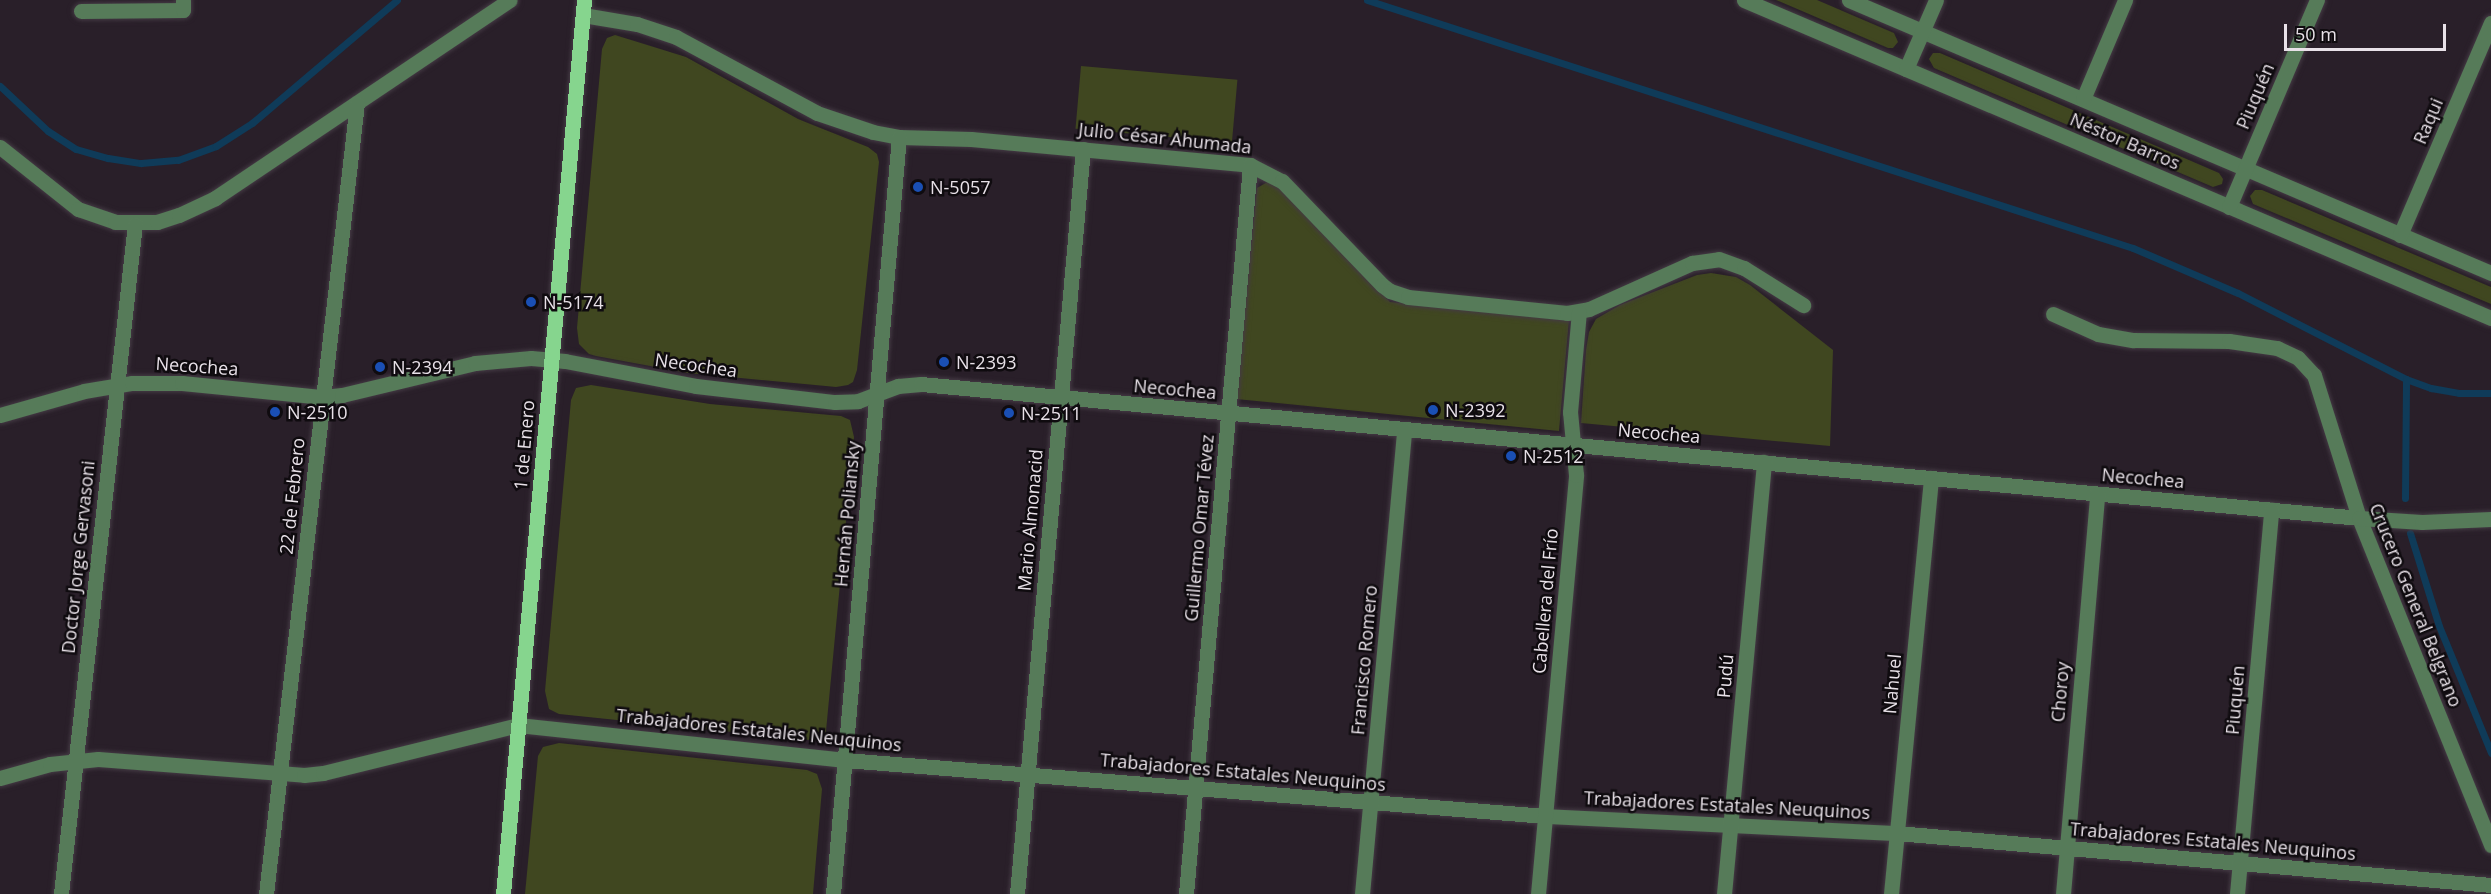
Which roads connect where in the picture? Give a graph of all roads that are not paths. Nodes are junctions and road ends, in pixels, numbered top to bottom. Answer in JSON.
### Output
{"nodes":[{"id":1,"x":510,"y":0,"type":"edge"},
{"id":2,"x":1744,"y":0,"type":"edge"},
{"id":3,"x":1849,"y":0,"type":"edge"},
{"id":4,"x":1936,"y":0,"type":"edge"},
{"id":5,"x":2125,"y":0,"type":"edge"},
{"id":6,"x":2317,"y":0,"type":"edge"},
{"id":7,"x":183,"y":5,"type":"edge"},
{"id":8,"x":584,"y":8,"type":"edge"},
{"id":9,"x":81,"y":11,"type":"dead end"},
{"id":10,"x":2491,"y":22,"type":"edge"},
{"id":11,"x":1923,"y":31,"type":"junction"},
{"id":12,"x":1906,"y":69,"type":"junction"},
{"id":13,"x":2083,"y":99,"type":"junction"},
{"id":14,"x":357,"y":103,"type":"junction"},
{"id":15,"x":899,"y":137,"type":"junction"},
{"id":16,"x":0,"y":147,"type":"edge"},
{"id":17,"x":1083,"y":149,"type":"junction"},
{"id":18,"x":1250,"y":165,"type":"junction"},
{"id":19,"x":2245,"y":169,"type":"junction"},
{"id":20,"x":2229,"y":207,"type":"junction"},
{"id":21,"x":135,"y":224,"type":"junction"},
{"id":22,"x":2400,"y":235,"type":"junction"},
{"id":23,"x":2491,"y":273,"type":"edge"},
{"id":24,"x":1803,"y":305,"type":"dead end"},
{"id":25,"x":1579,"y":312,"type":"junction"},
{"id":26,"x":2054,"y":314,"type":"dead end"},
{"id":27,"x":2491,"y":318,"type":"edge"},
{"id":28,"x":551,"y":359,"type":"junction"},
{"id":29,"x":116,"y":385,"type":"junction"},
{"id":30,"x":878,"y":393,"type":"junction"},
{"id":31,"x":323,"y":397,"type":"junction"},
{"id":32,"x":1061,"y":398,"type":"junction"},
{"id":33,"x":1228,"y":413,"type":"junction"},
{"id":34,"x":0,"y":415,"type":"edge"},
{"id":35,"x":1404,"y":429,"type":"junction"},
{"id":36,"x":1574,"y":445,"type":"junction"},
{"id":37,"x":1764,"y":462,"type":"junction"},
{"id":38,"x":1931,"y":478,"type":"junction"},
{"id":39,"x":2097,"y":494,"type":"junction"},
{"id":40,"x":2271,"y":510,"type":"junction"},
{"id":41,"x":2359,"y":518,"type":"junction"},
{"id":42,"x":2491,"y":519,"type":"edge"},
{"id":43,"x":518,"y":725,"type":"junction"},
{"id":44,"x":845,"y":760,"type":"junction"},
{"id":45,"x":76,"y":761,"type":"junction"},
{"id":46,"x":280,"y":774,"type":"junction"},
{"id":47,"x":1027,"y":774,"type":"junction"},
{"id":48,"x":0,"y":778,"type":"edge"},
{"id":49,"x":1196,"y":788,"type":"junction"},
{"id":50,"x":1370,"y":801,"type":"junction"},
{"id":51,"x":1545,"y":816,"type":"junction"},
{"id":52,"x":1731,"y":824,"type":"junction"},
{"id":53,"x":1897,"y":833,"type":"junction"},
{"id":54,"x":2491,"y":846,"type":"edge"},
{"id":55,"x":2067,"y":847,"type":"junction"},
{"id":56,"x":2240,"y":863,"type":"junction"},
{"id":57,"x":2491,"y":885,"type":"edge"},
{"id":58,"x":61,"y":894,"type":"edge"},
{"id":59,"x":267,"y":894,"type":"edge"},
{"id":60,"x":503,"y":894,"type":"edge"},
{"id":61,"x":834,"y":894,"type":"edge"},
{"id":62,"x":1017,"y":894,"type":"edge"},
{"id":63,"x":1186,"y":894,"type":"edge"},
{"id":64,"x":1362,"y":894,"type":"edge"},
{"id":65,"x":1538,"y":894,"type":"edge"},
{"id":66,"x":1724,"y":894,"type":"edge"},
{"id":67,"x":1891,"y":894,"type":"edge"},
{"id":68,"x":2062,"y":894,"type":"edge"},
{"id":69,"x":2237,"y":894,"type":"edge"}],
"edges":[{"from":1,"to":14,"type":"street"},
{"from":2,"to":12,"type":"street","name":"Néstor Barros"},
{"from":3,"to":11,"type":"street","name":"Néstor Barros"},
{"from":4,"to":11,"type":"street"},
{"from":5,"to":13,"type":"street"},
{"from":6,"to":19,"type":"street","name":"Piuquén"},
{"from":7,"to":9,"type":"street"},
{"from":8,"to":15,"type":"street","name":"Julio César Ahumada"},
{"from":8,"to":28,"type":"main road","name":"1 de Enero"},
{"from":10,"to":22,"type":"street","name":"Raqui"},
{"from":11,"to":12,"type":"street"},
{"from":11,"to":13,"type":"street","name":"Néstor Barros"},
{"from":12,"to":20,"type":"street","name":"Néstor Barros"},
{"from":13,"to":19,"type":"street","name":"Néstor Barros"},
{"from":14,"to":21,"type":"street"},
{"from":14,"to":31,"type":"street","name":"22 de Febrero"},
{"from":15,"to":17,"type":"street","name":"Julio César Ahumada"},
{"from":15,"to":30,"type":"street","name":"Hernán Poliansky"},
{"from":16,"to":21,"type":"street"},
{"from":17,"to":18,"type":"street","name":"Julio César Ahumada"},
{"from":17,"to":32,"type":"street","name":"Mario Almonacid"},
{"from":18,"to":25,"type":"street","name":"Julio César Ahumada"},
{"from":18,"to":33,"type":"street","name":"Guillermo Omar Tévez"},
{"from":19,"to":20,"type":"street","name":"Piuquén"},
{"from":19,"to":22,"type":"street","name":"Néstor Barros"},
{"from":20,"to":27,"type":"street","name":"Néstor Barros"},
{"from":21,"to":29,"type":"street","name":"Doctor Jorge Gervasoni"},
{"from":22,"to":23,"type":"street","name":"Néstor Barros"},
{"from":24,"to":25,"type":"street","name":"Julio César Ahumada"},
{"from":25,"to":36,"type":"street","name":"Cabellera del Frío"},
{"from":26,"to":41,"type":"street","name":"Crucero General Belgrano"},
{"from":28,"to":30,"type":"street","name":"Necochea"},
{"from":28,"to":31,"type":"street","name":"Necochea"},
{"from":28,"to":43,"type":"main road","name":"1 de Enero"},
{"from":29,"to":31,"type":"street","name":"Necochea"},
{"from":29,"to":34,"type":"street","name":"Necochea"},
{"from":29,"to":45,"type":"street","name":"Doctor Jorge Gervasoni"},
{"from":30,"to":32,"type":"street","name":"Necochea"},
{"from":30,"to":44,"type":"street","name":"Hernán Poliansky"},
{"from":31,"to":46,"type":"street","name":"22 de Febrero"},
{"from":32,"to":33,"type":"street","name":"Necochea"},
{"from":32,"to":47,"type":"street","name":"Mario Almonacid"},
{"from":33,"to":35,"type":"street","name":"Necochea"},
{"from":33,"to":49,"type":"street","name":"Guillermo Omar Tévez"},
{"from":35,"to":36,"type":"street","name":"Necochea"},
{"from":35,"to":50,"type":"street","name":"Francisco Romero"},
{"from":36,"to":37,"type":"street","name":"Necochea"},
{"from":36,"to":51,"type":"street","name":"Cabellera del Frío"},
{"from":37,"to":38,"type":"street","name":"Necochea"},
{"from":37,"to":52,"type":"street","name":"Pudú"},
{"from":38,"to":39,"type":"street","name":"Necochea"},
{"from":38,"to":53,"type":"street","name":"Nahuel"},
{"from":39,"to":40,"type":"street","name":"Necochea"},
{"from":39,"to":55,"type":"street","name":"Choroy"},
{"from":40,"to":41,"type":"street","name":"Necochea"},
{"from":40,"to":56,"type":"street","name":"Piuquén"},
{"from":41,"to":42,"type":"street","name":"Necochea"},
{"from":41,"to":54,"type":"street","name":"Crucero General Belgrano"},
{"from":43,"to":44,"type":"street","name":"Trabajadores Estatales Neuquinos"},
{"from":43,"to":46,"type":"street","name":"Trabajadores Estatales Neuquinos"},
{"from":43,"to":60,"type":"main road","name":"1 de Enero"},
{"from":44,"to":47,"type":"street","name":"Trabajadores Estatales Neuquinos"},
{"from":44,"to":61,"type":"street","name":"Hernán Poliansky"},
{"from":45,"to":46,"type":"street","name":"Trabajadores Estatales Neuquinos"},
{"from":45,"to":48,"type":"street","name":"Trabajadores Estatales Neuquinos"},
{"from":45,"to":58,"type":"street","name":"Doctor Jorge Gervasoni"},
{"from":46,"to":59,"type":"street","name":"22 de Febrero"},
{"from":47,"to":49,"type":"street","name":"Trabajadores Estatales Neuquinos"},
{"from":47,"to":62,"type":"street","name":"Mario Almonacid"},
{"from":49,"to":50,"type":"street","name":"Trabajadores Estatales Neuquinos"},
{"from":49,"to":63,"type":"street","name":"Guillermo Omar Tévez"},
{"from":50,"to":51,"type":"street","name":"Trabajadores Estatales Neuquinos"},
{"from":50,"to":64,"type":"street","name":"Francisco Romero"},
{"from":51,"to":52,"type":"street","name":"Trabajadores Estatales Neuquinos"},
{"from":51,"to":65,"type":"street","name":"Cabellera del Frío"},
{"from":52,"to":53,"type":"street","name":"Trabajadores Estatales Neuquinos"},
{"from":52,"to":66,"type":"street","name":"Pudú"},
{"from":53,"to":55,"type":"street","name":"Trabajadores Estatales Neuquinos"},
{"from":53,"to":67,"type":"street","name":"Nahuel"},
{"from":55,"to":56,"type":"street","name":"Trabajadores Estatales Neuquinos"},
{"from":55,"to":68,"type":"street","name":"Choroy"},
{"from":56,"to":57,"type":"street","name":"Trabajadores Estatales Neuquinos"},
{"from":56,"to":69,"type":"street","name":"Piuquén"}]}
